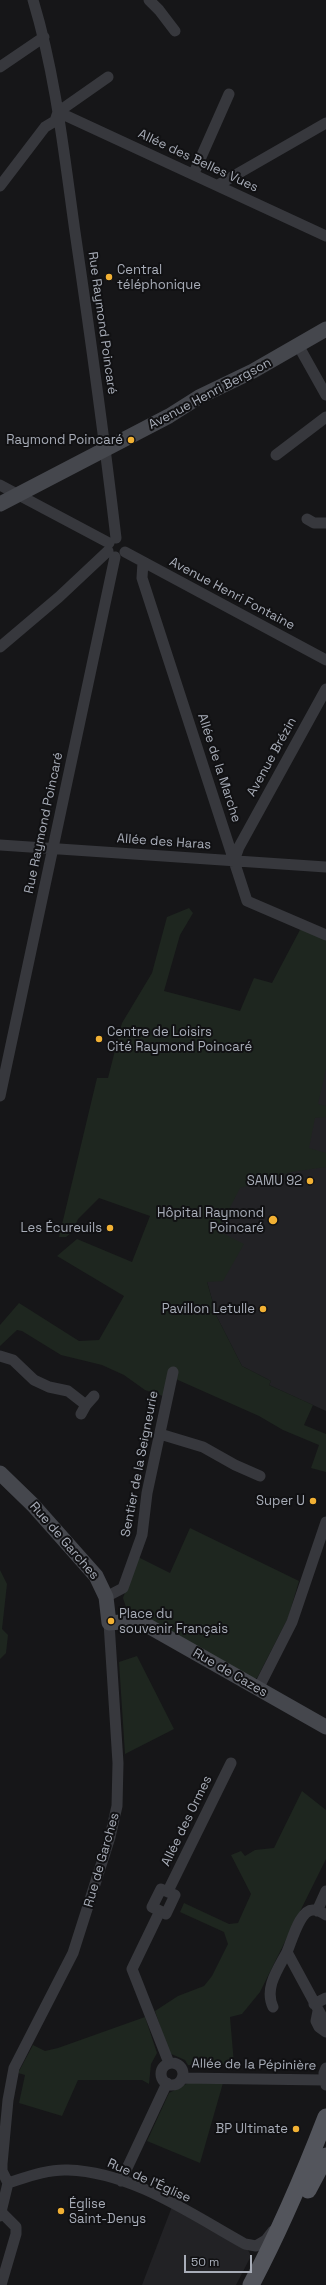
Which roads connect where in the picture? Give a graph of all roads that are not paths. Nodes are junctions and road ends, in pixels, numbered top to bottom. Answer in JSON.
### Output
{"nodes":[{"id":1,"x":33,"y":0,"type":"edge"},
{"id":2,"x":149,"y":0,"type":"edge"},
{"id":3,"x":175,"y":31,"type":"dead end"},
{"id":4,"x":44,"y":37,"type":"junction"},
{"id":5,"x":0,"y":67,"type":"edge"},
{"id":6,"x":108,"y":77,"type":"dead end"},
{"id":7,"x":229,"y":94,"type":"dead end"},
{"id":8,"x":58,"y":112,"type":"junction"},
{"id":9,"x":326,"y":123,"type":"edge"},
{"id":10,"x":194,"y":173,"type":"junction"},
{"id":11,"x":218,"y":185,"type":"junction"},
{"id":12,"x":0,"y":186,"type":"edge"},
{"id":13,"x":326,"y":236,"type":"edge"},
{"id":14,"x":326,"y":329,"type":"edge"},
{"id":15,"x":298,"y":344,"type":"junction"},
{"id":16,"x":326,"y":395,"type":"edge"},
{"id":17,"x":326,"y":417,"type":"edge"},
{"id":18,"x":106,"y":449,"type":"junction"},
{"id":19,"x":276,"y":455,"type":"dead end"},
{"id":20,"x":0,"y":485,"type":"edge"},
{"id":21,"x":18,"y":494,"type":"junction"},
{"id":22,"x":0,"y":504,"type":"edge"},
{"id":23,"x":307,"y":519,"type":"dead end"},
{"id":24,"x":326,"y":523,"type":"edge"},
{"id":25,"x":112,"y":547,"type":"junction"},
{"id":26,"x":125,"y":552,"type":"junction"},
{"id":27,"x":143,"y":562,"type":"junction"},
{"id":28,"x":0,"y":647,"type":"edge"},
{"id":29,"x":326,"y":660,"type":"edge"},
{"id":30,"x":326,"y":689,"type":"edge"},
{"id":31,"x":0,"y":845,"type":"edge"},
{"id":32,"x":52,"y":848,"type":"junction"},
{"id":33,"x":234,"y":861,"type":"junction"},
{"id":34,"x":326,"y":867,"type":"edge"},
{"id":35,"x":326,"y":935,"type":"edge"},
{"id":36,"x":0,"y":1096,"type":"edge"},
{"id":37,"x":0,"y":1356,"type":"edge"},
{"id":38,"x":173,"y":1372,"type":"dead end"},
{"id":39,"x":94,"y":1396,"type":"dead end"},
{"id":40,"x":160,"y":1434,"type":"junction"},
{"id":41,"x":0,"y":1473,"type":"edge"},
{"id":42,"x":260,"y":1476,"type":"dead end"},
{"id":43,"x":326,"y":1522,"type":"edge"},
{"id":44,"x":106,"y":1597,"type":"junction"},
{"id":45,"x":109,"y":1623,"type":"junction"},
{"id":46,"x":258,"y":1688,"type":"junction"},
{"id":47,"x":326,"y":1727,"type":"edge"},
{"id":48,"x":231,"y":1763,"type":"dead end"},
{"id":49,"x":326,"y":1891,"type":"edge"},
{"id":50,"x":321,"y":1913,"type":"edge"},
{"id":51,"x":287,"y":1952,"type":"junction"},
{"id":52,"x":326,"y":1998,"type":"edge"},
{"id":53,"x":273,"y":2007,"type":"dead end"},
{"id":54,"x":316,"y":2008,"type":"junction"},
{"id":55,"x":326,"y":2024,"type":"edge"},
{"id":56,"x":326,"y":2032,"type":"edge"},
{"id":57,"x":169,"y":2063,"type":"junction"},
{"id":58,"x":183,"y":2075,"type":"junction"},
{"id":59,"x":325,"y":2076,"type":"edge"},
{"id":60,"x":167,"y":2083,"type":"junction"},
{"id":61,"x":326,"y":2117,"type":"edge"},
{"id":62,"x":326,"y":2156,"type":"edge"},
{"id":63,"x":121,"y":2181,"type":"junction"},
{"id":64,"x":8,"y":2183,"type":"junction"},
{"id":65,"x":1,"y":2215,"type":"edge"},
{"id":66,"x":285,"y":2217,"type":"junction"},
{"id":67,"x":276,"y":2238,"type":"junction"},
{"id":68,"x":1,"y":2285,"type":"edge"},
{"id":69,"x":251,"y":2285,"type":"edge"}],
"edges":[{"from":1,"to":4,"type":"street","name":"Rue Raymond Poincaré"},
{"from":2,"to":3,"type":"street"},
{"from":4,"to":5,"type":"street"},
{"from":4,"to":8,"type":"street","name":"Rue Raymond Poincaré"},
{"from":6,"to":8,"type":"street"},
{"from":7,"to":10,"type":"street"},
{"from":8,"to":10,"type":"street","name":"Allée des Belles Vues"},
{"from":8,"to":12,"type":"street"},
{"from":8,"to":18,"type":"street","name":"Rue Raymond Poincaré"},
{"from":9,"to":11,"type":"street"},
{"from":10,"to":11,"type":"street","name":"Allée des Belles Vues"},
{"from":11,"to":13,"type":"street","name":"Allée des Belles Vues"},
{"from":14,"to":15,"type":"street","name":"Avenue Henri Bergson"},
{"from":15,"to":16,"type":"street"},
{"from":15,"to":18,"type":"street","name":"Avenue Henri Bergson"},
{"from":17,"to":19,"type":"street"},
{"from":18,"to":21,"type":"street","name":"Avenue Henri Bergson"},
{"from":18,"to":25,"type":"street","name":"Rue Raymond Poincaré"},
{"from":20,"to":21,"type":"street"},
{"from":21,"to":22,"type":"street","name":"Avenue Henri Bergson"},
{"from":21,"to":25,"type":"street"},
{"from":23,"to":24,"type":"street"},
{"from":25,"to":26,"type":"street"},
{"from":25,"to":26,"type":"street"},
{"from":25,"to":28,"type":"street"},
{"from":25,"to":32,"type":"street","name":"Rue Raymond Poincaré"},
{"from":26,"to":27,"type":"street","name":"Avenue Henri Fontaine"},
{"from":27,"to":29,"type":"street","name":"Avenue Henri Fontaine"},
{"from":27,"to":33,"type":"street","name":"Allée de la Marche"},
{"from":30,"to":33,"type":"street","name":"Avenue Brézin"},
{"from":31,"to":32,"type":"street","name":"Allée des Haras"},
{"from":32,"to":33,"type":"street","name":"Allée des Haras"},
{"from":32,"to":36,"type":"street","name":"Rue Raymond Poincaré"},
{"from":33,"to":34,"type":"street","name":"Allée des Haras"},
{"from":33,"to":35,"type":"street","name":"Allée de la Marche"},
{"from":37,"to":39,"type":"street"},
{"from":38,"to":40,"type":"street","name":"Sentier de la Seigneurie"},
{"from":40,"to":42,"type":"street"},
{"from":40,"to":44,"type":"street","name":"Sentier de la Seigneurie"},
{"from":41,"to":44,"type":"street","name":"Rue de Garches"},
{"from":43,"to":46,"type":"street"},
{"from":44,"to":45,"type":"street","name":"Rue de Garches"},
{"from":45,"to":46,"type":"street","name":"Rue de Cazes"},
{"from":45,"to":64,"type":"street","name":"Rue de Garches"},
{"from":46,"to":47,"type":"street","name":"Rue de Cazes"},
{"from":48,"to":57,"type":"street","name":"Allée des Ormes"},
{"from":49,"to":50,"type":"street"},
{"from":50,"to":51,"type":"street"},
{"from":51,"to":53,"type":"street"},
{"from":51,"to":54,"type":"street"},
{"from":52,"to":54,"type":"street"},
{"from":54,"to":55,"type":"street"},
{"from":54,"to":56,"type":"street"},
{"from":57,"to":58,"type":"street"},
{"from":57,"to":60,"type":"street"},
{"from":58,"to":59,"type":"street","name":"Allée de la Pépinière"},
{"from":58,"to":60,"type":"street"},
{"from":60,"to":63,"type":"street"},
{"from":61,"to":66,"type":"main road"},
{"from":62,"to":67,"type":"main road"},
{"from":63,"to":64,"type":"street","name":"Rue de l'Église"},
{"from":63,"to":66,"type":"street","name":"Rue de l'Église"},
{"from":64,"to":65,"type":"street"},
{"from":65,"to":68,"type":"street"},
{"from":66,"to":67,"type":"main road"},
{"from":67,"to":69,"type":"main road"}]}
